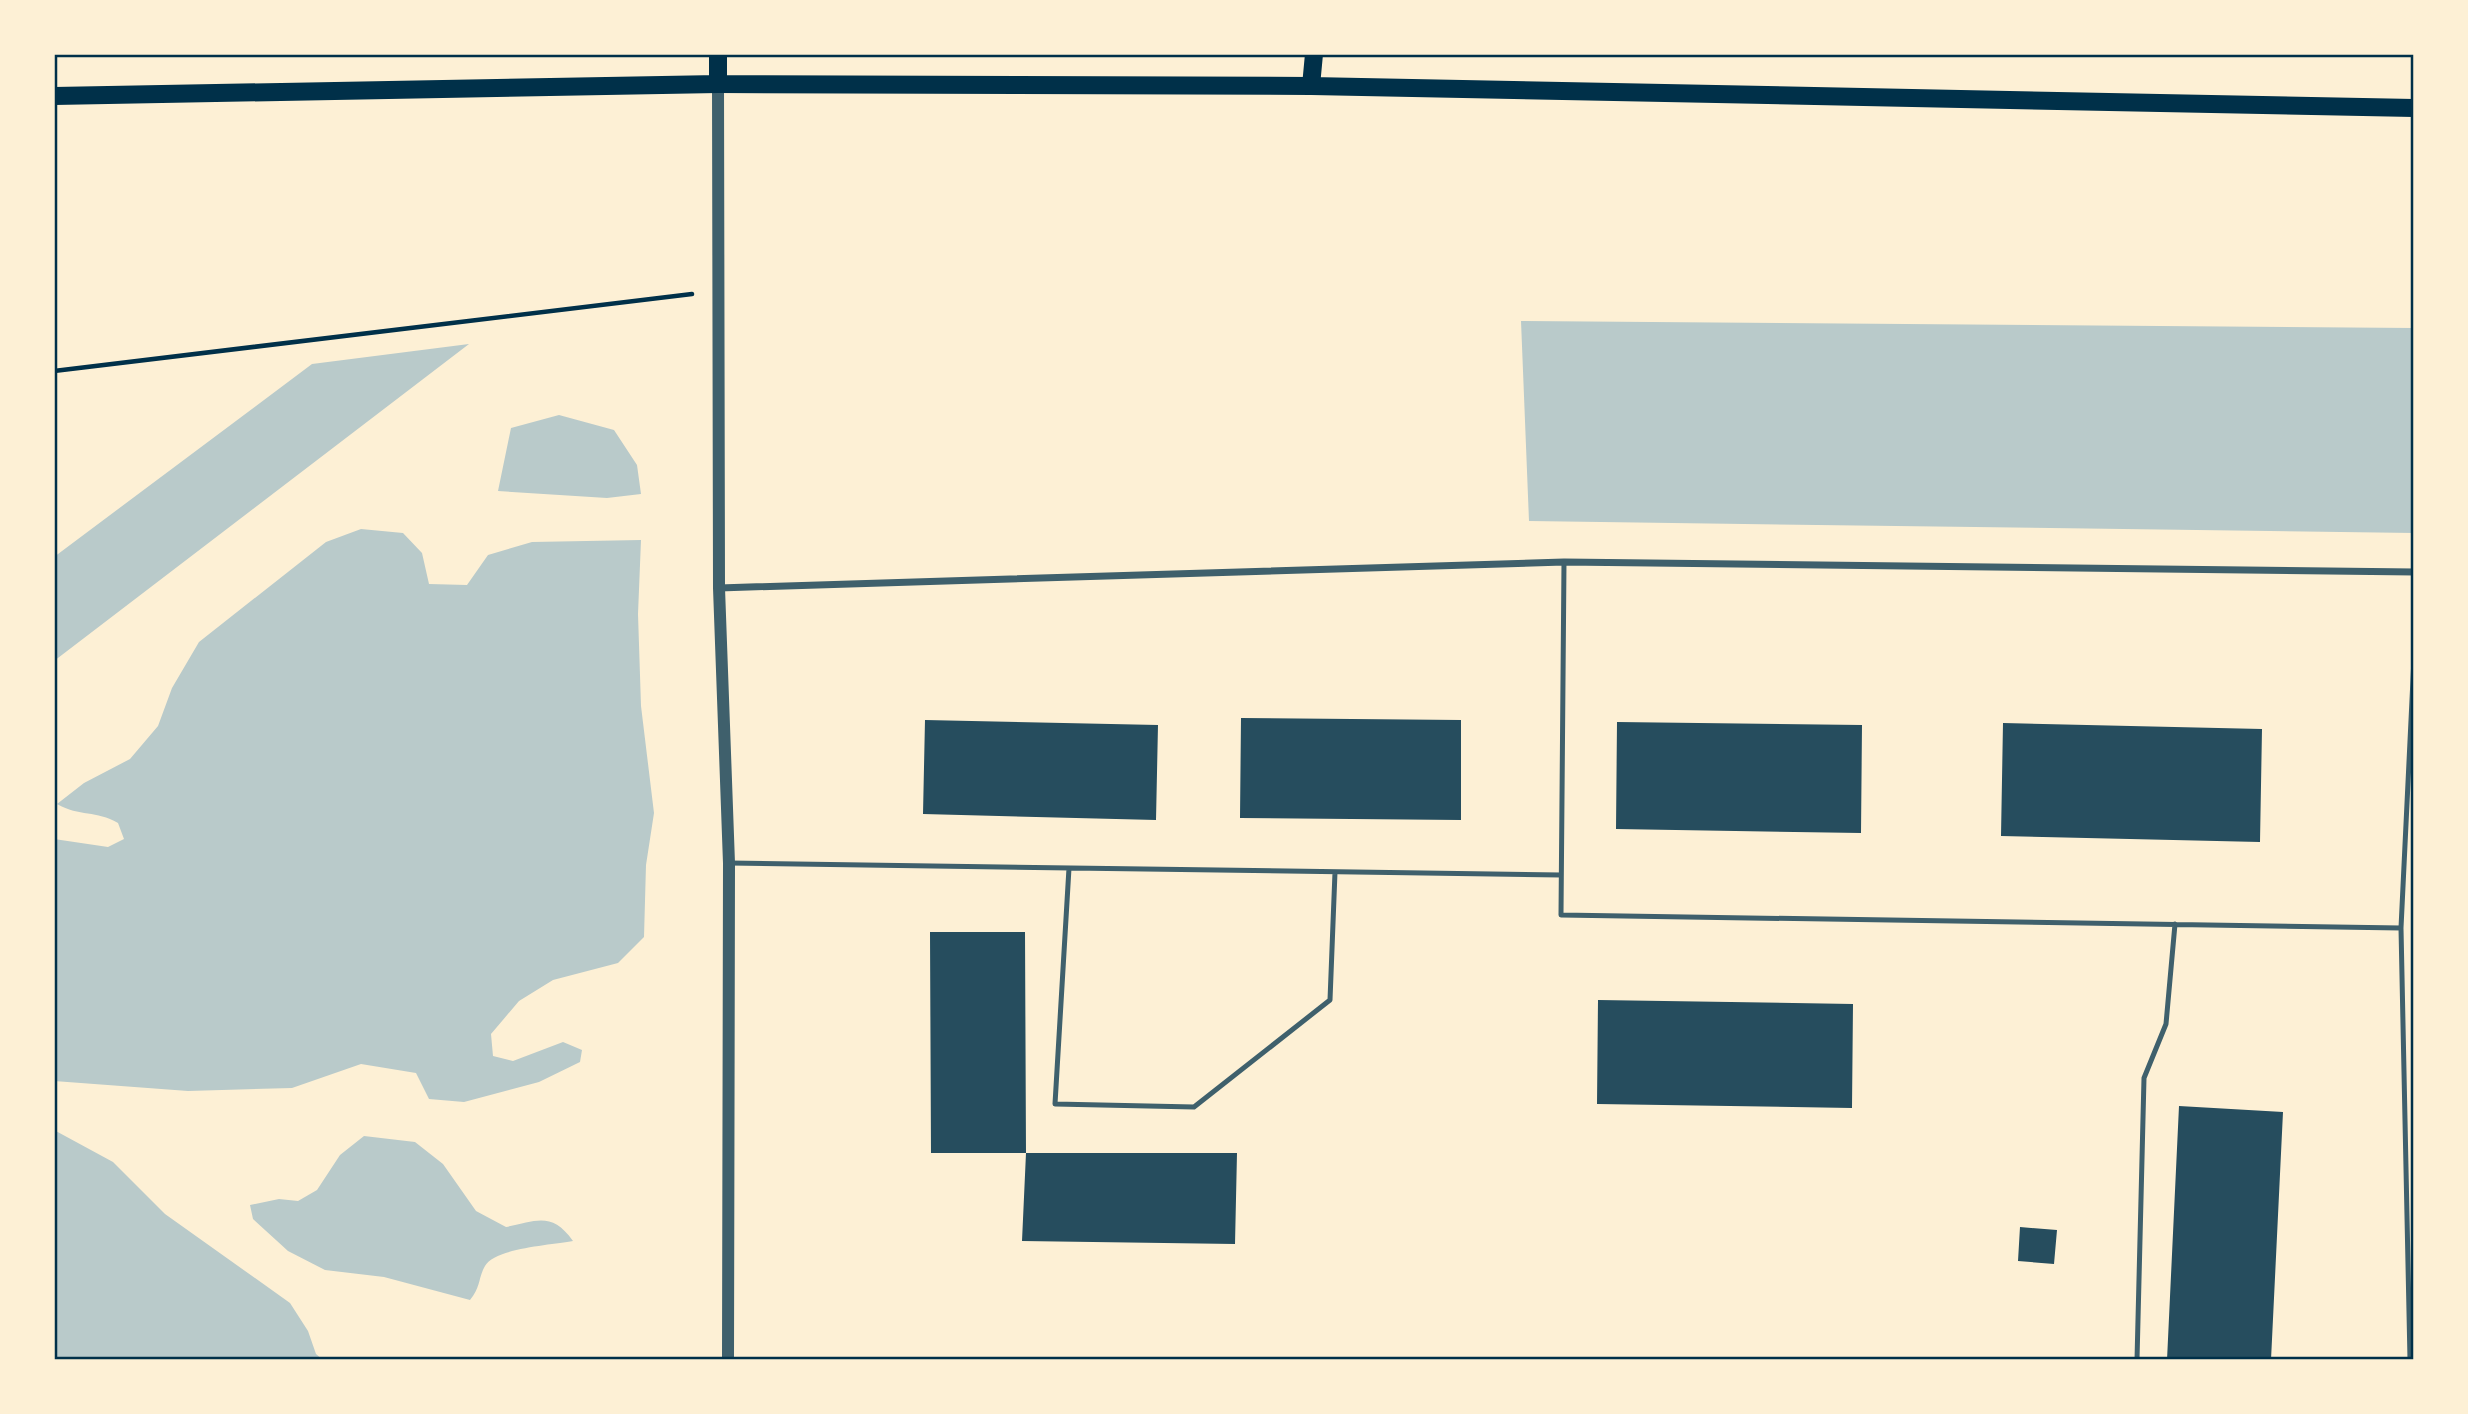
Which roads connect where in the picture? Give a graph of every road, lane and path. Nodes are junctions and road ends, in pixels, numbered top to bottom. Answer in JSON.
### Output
{"nodes":[{"id":1,"x":718,"y":54,"type":"edge"},
{"id":2,"x":1314,"y":54,"type":"edge"},
{"id":3,"x":718,"y":84,"type":"junction"},
{"id":4,"x":1311,"y":86,"type":"junction"},
{"id":5,"x":54,"y":96,"type":"edge"},
{"id":6,"x":2414,"y":108,"type":"edge"},
{"id":7,"x":717,"y":291,"type":"junction"},
{"id":8,"x":54,"y":371,"type":"edge"},
{"id":9,"x":1564,"y":562,"type":"junction"},
{"id":10,"x":2414,"y":572,"type":"edge"},
{"id":11,"x":719,"y":589,"type":"junction"},
{"id":12,"x":2414,"y":658,"type":"edge"},
{"id":13,"x":729,"y":863,"type":"junction"},
{"id":14,"x":1069,"y":868,"type":"junction"},
{"id":15,"x":1335,"y":872,"type":"junction"},
{"id":16,"x":1561,"y":875,"type":"junction"},
{"id":17,"x":2175,"y":924,"type":"junction"},
{"id":18,"x":2401,"y":928,"type":"junction"},
{"id":19,"x":2411,"y":1177,"type":"edge"},
{"id":20,"x":728,"y":1360,"type":"edge"},
{"id":21,"x":2137,"y":1360,"type":"edge"},
{"id":22,"x":2410,"y":1360,"type":"edge"}],
"edges":[{"from":1,"to":3,"type":"main road"},
{"from":2,"to":4,"type":"main road"},
{"from":3,"to":4,"type":"main road"},
{"from":3,"to":5,"type":"main road"},
{"from":3,"to":7,"type":"street"},
{"from":4,"to":6,"type":"main road"},
{"from":7,"to":8,"type":"path"},
{"from":7,"to":11,"type":"street"},
{"from":9,"to":10,"type":"street"},
{"from":9,"to":11,"type":"street"},
{"from":9,"to":16,"type":"lane"},
{"from":11,"to":13,"type":"street"},
{"from":12,"to":18,"type":"lane"},
{"from":13,"to":14,"type":"lane"},
{"from":13,"to":20,"type":"street"},
{"from":14,"to":15,"type":"lane"},
{"from":14,"to":15,"type":"lane"},
{"from":15,"to":16,"type":"lane"},
{"from":16,"to":17,"type":"lane"},
{"from":17,"to":18,"type":"lane"},
{"from":17,"to":21,"type":"lane"},
{"from":18,"to":19,"type":"lane"},
{"from":19,"to":22,"type":"lane"}]}
